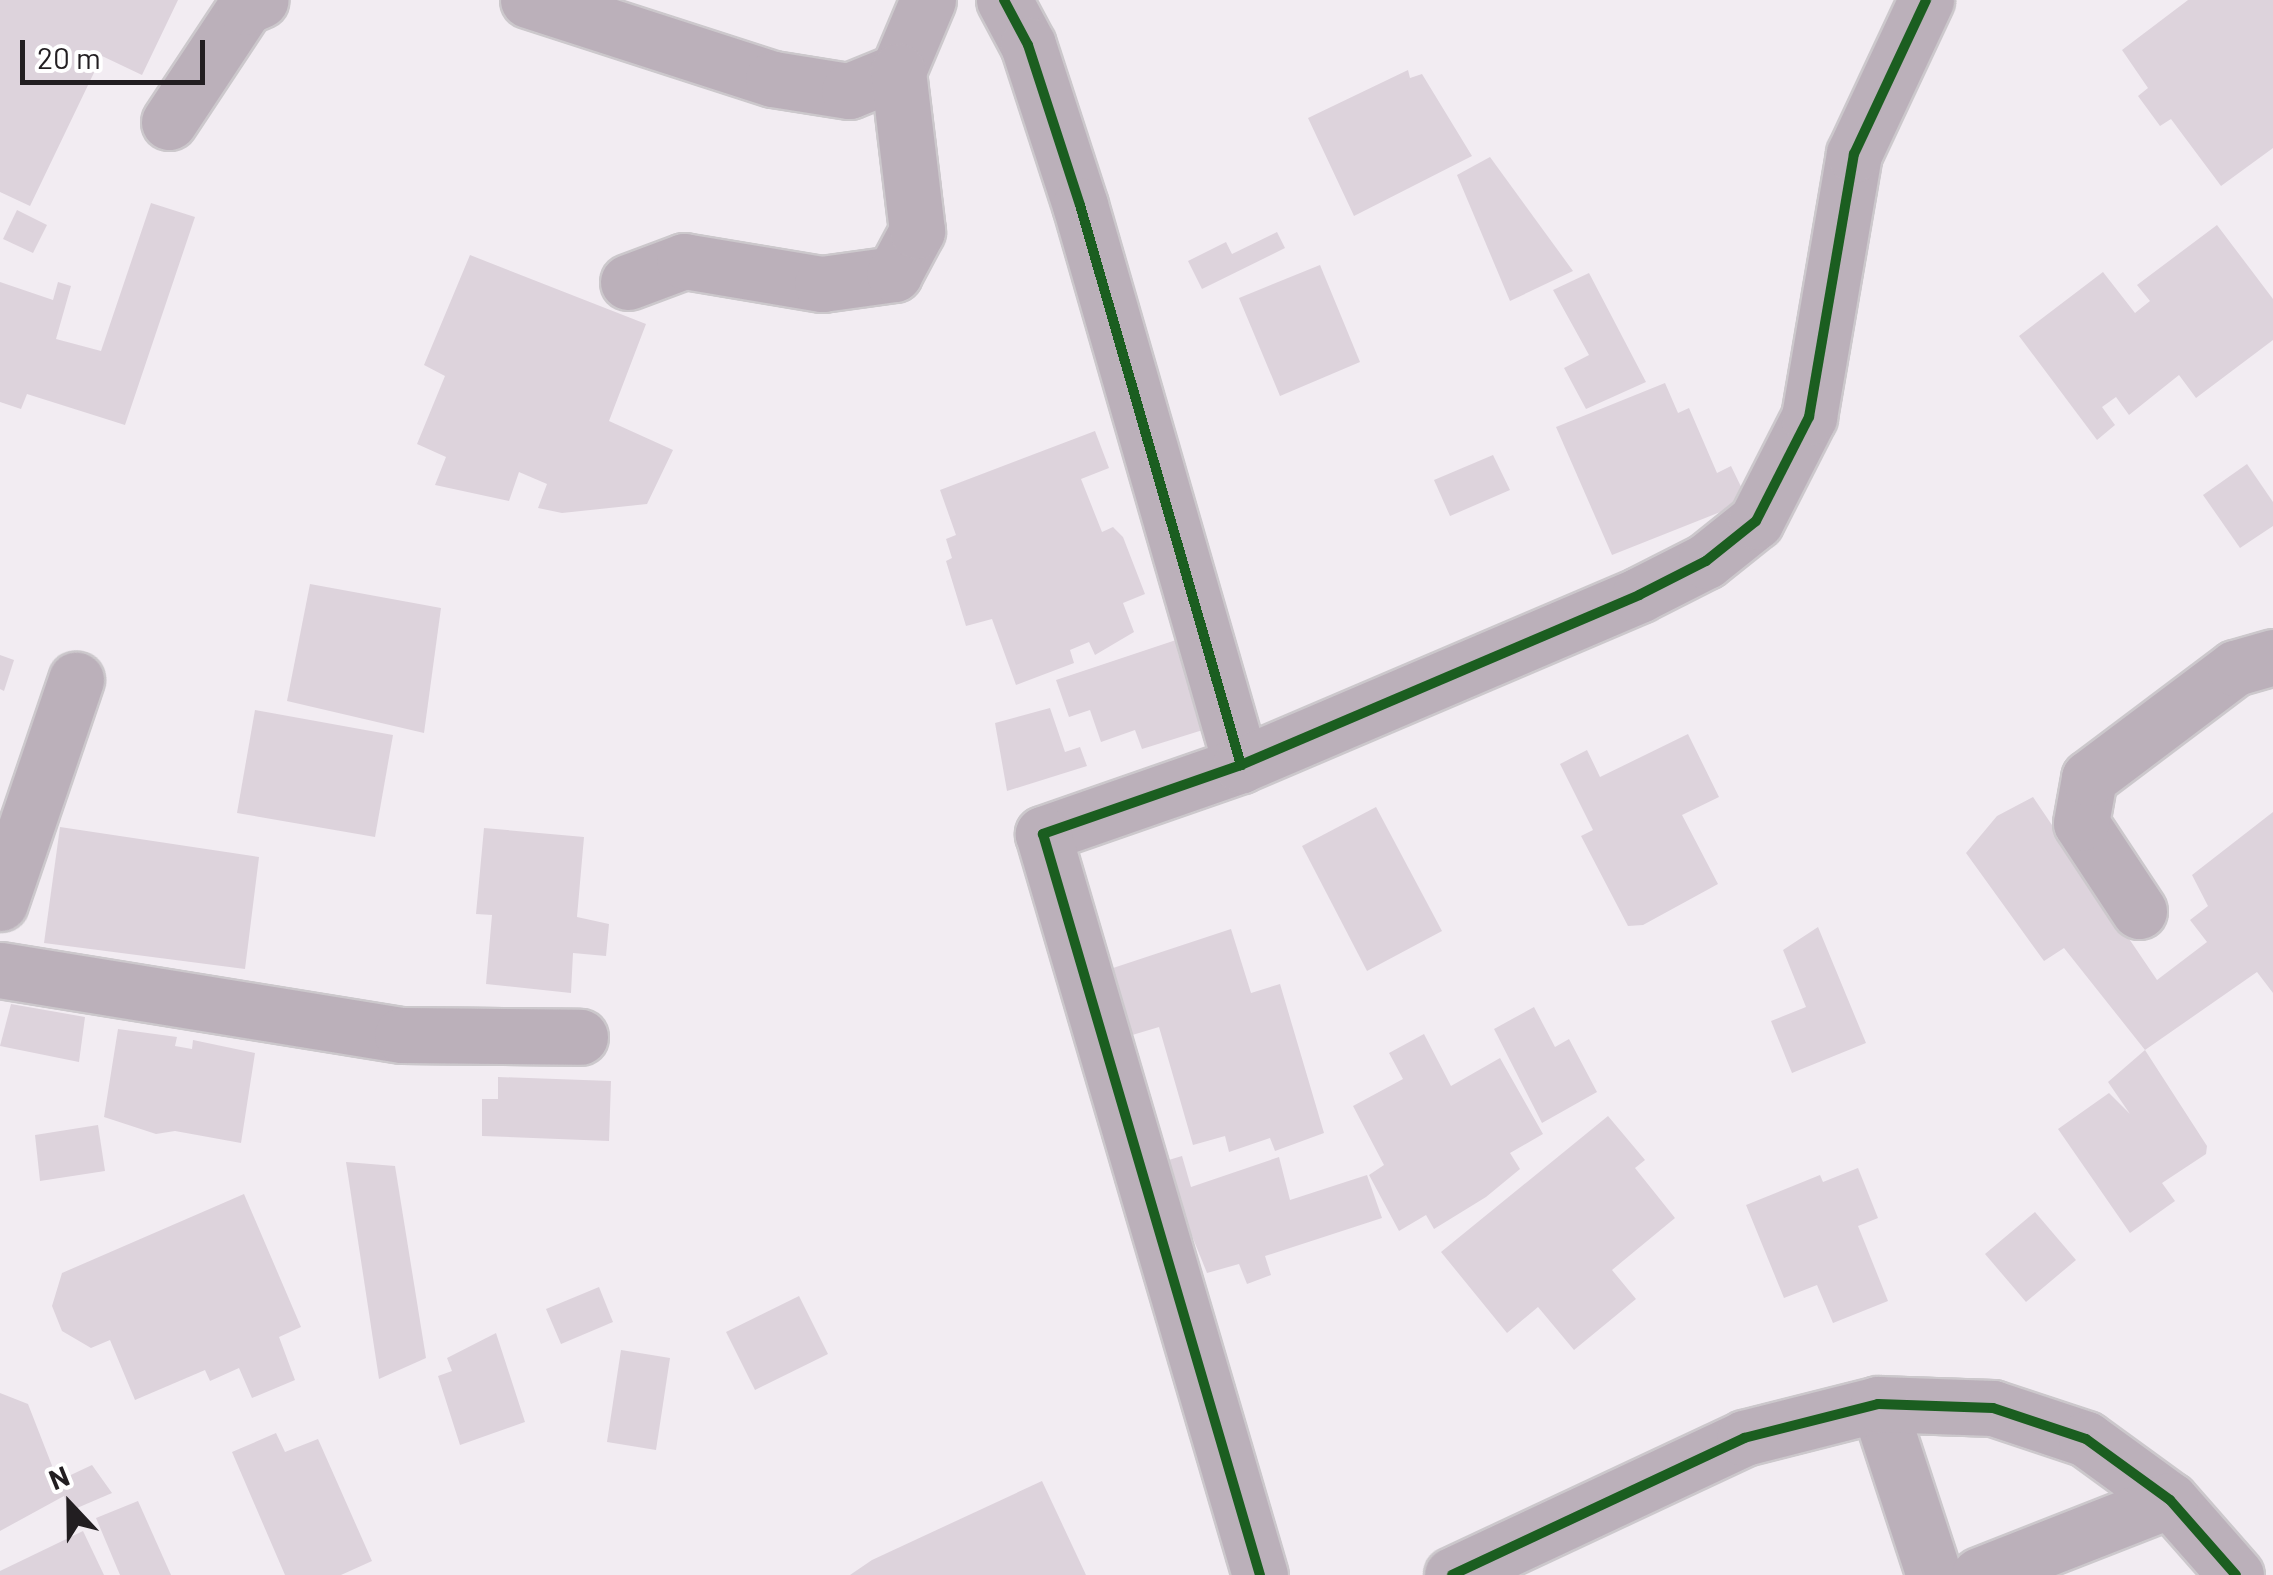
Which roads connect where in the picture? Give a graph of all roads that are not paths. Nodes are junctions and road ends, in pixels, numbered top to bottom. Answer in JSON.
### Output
{"nodes":[{"id":1,"x":261,"y":0,"type":"edge"},
{"id":2,"x":528,"y":0,"type":"edge"},
{"id":3,"x":928,"y":0,"type":"edge"},
{"id":4,"x":1004,"y":0,"type":"edge"},
{"id":5,"x":1926,"y":0,"type":"edge"},
{"id":6,"x":898,"y":71,"type":"junction"},
{"id":7,"x":169,"y":122,"type":"dead end"},
{"id":8,"x":628,"y":282,"type":"dead end"},
{"id":9,"x":2273,"y":656,"type":"edge"},
{"id":10,"x":76,"y":680,"type":"dead end"},
{"id":11,"x":1241,"y":765,"type":"junction"},
{"id":12,"x":0,"y":903,"type":"edge"},
{"id":13,"x":2140,"y":911,"type":"dead end"},
{"id":14,"x":0,"y":970,"type":"edge"},
{"id":15,"x":580,"y":1036,"type":"dead end"},
{"id":16,"x":1878,"y":1404,"type":"junction"},
{"id":17,"x":2170,"y":1500,"type":"junction"},
{"id":18,"x":1260,"y":1575,"type":"edge"},
{"id":19,"x":1452,"y":1575,"type":"edge"},
{"id":20,"x":1934,"y":1575,"type":"edge"},
{"id":21,"x":1979,"y":1575,"type":"edge"},
{"id":22,"x":2236,"y":1575,"type":"edge"}],
"edges":[{"from":1,"to":7,"type":"street"},
{"from":2,"to":6,"type":"street"},
{"from":3,"to":6,"type":"street"},
{"from":4,"to":11,"type":"street"},
{"from":5,"to":11,"type":"street"},
{"from":6,"to":8,"type":"street"},
{"from":9,"to":13,"type":"street"},
{"from":10,"to":12,"type":"street"},
{"from":11,"to":18,"type":"street"},
{"from":14,"to":15,"type":"street"},
{"from":16,"to":17,"type":"street"},
{"from":16,"to":19,"type":"street"},
{"from":16,"to":20,"type":"street"},
{"from":17,"to":21,"type":"street"},
{"from":17,"to":22,"type":"street"}]}
